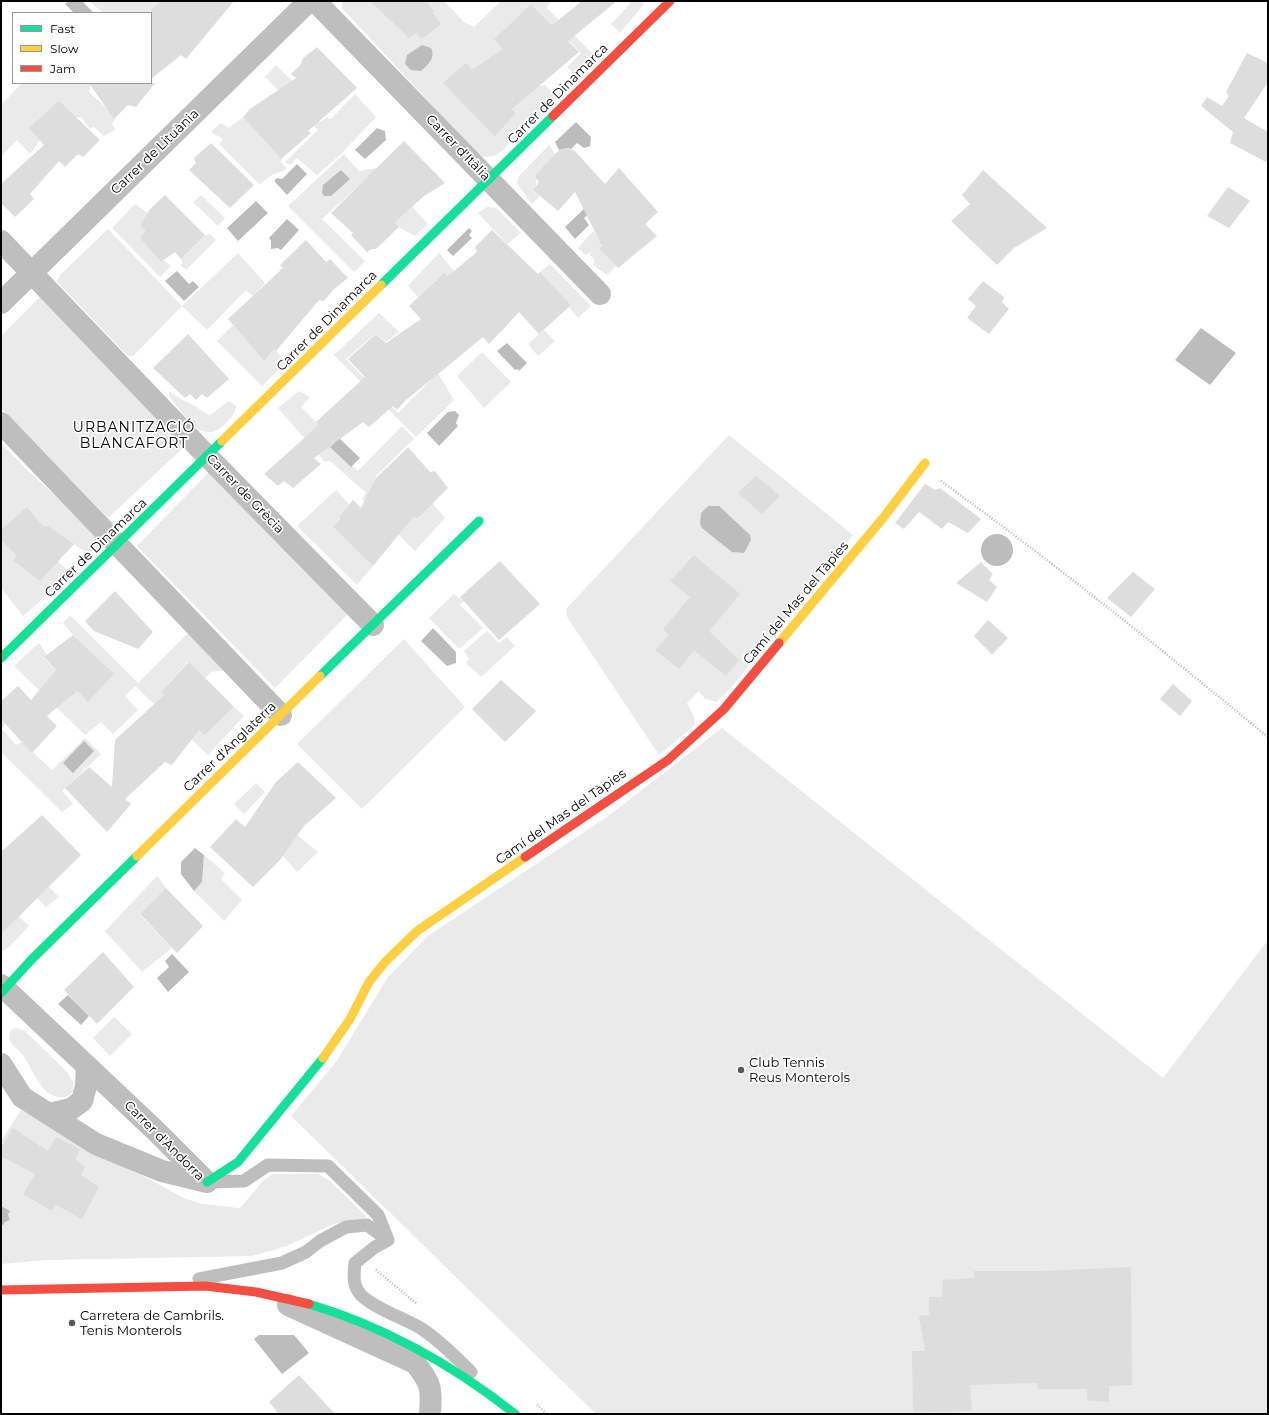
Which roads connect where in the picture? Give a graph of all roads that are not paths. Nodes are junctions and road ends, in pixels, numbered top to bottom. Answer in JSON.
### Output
{"nodes":[{"id":1,"x":309,"y":1,"type":"edge"},
{"id":2,"x":315,"y":1,"type":"edge"},
{"id":3,"x":670,"y":1,"type":"edge"},
{"id":4,"x":489,"y":180,"type":"junction"},
{"id":5,"x":1,"y":241,"type":"edge"},
{"id":6,"x":32,"y":273,"type":"junction"},
{"id":7,"x":600,"y":294,"type":"dead end"},
{"id":8,"x":1,"y":304,"type":"edge"},
{"id":9,"x":1,"y":423,"type":"edge"},
{"id":10,"x":208,"y":456,"type":"junction"},
{"id":11,"x":925,"y":463,"type":"road end"},
{"id":12,"x":479,"y":521,"type":"dead end"},
{"id":13,"x":118,"y":545,"type":"junction"},
{"id":14,"x":373,"y":625,"type":"junction"},
{"id":15,"x":1,"y":658,"type":"edge"},
{"id":16,"x":281,"y":715,"type":"junction"},
{"id":17,"x":2,"y":989,"type":"edge"},
{"id":18,"x":1,"y":1064,"type":"edge"},
{"id":19,"x":87,"y":1066,"type":"junction"},
{"id":20,"x":49,"y":1114,"type":"junction"},
{"id":21,"x":207,"y":1182,"type":"junction"},
{"id":22,"x":388,"y":1240,"type":"junction"},
{"id":23,"x":156,"y":1287,"type":"junction"},
{"id":24,"x":1,"y":1290,"type":"edge"},
{"id":25,"x":262,"y":1293,"type":"junction"},
{"id":26,"x":501,"y":1401,"type":"junction"},
{"id":27,"x":430,"y":1414,"type":"edge"},
{"id":28,"x":516,"y":1414,"type":"edge"}],
"edges":[{"from":1,"to":6,"type":"street","name":"Carrer de Lituània"},
{"from":2,"to":4,"type":"street","name":"Carrer d'Itàlia"},
{"from":3,"to":4,"type":"street","name":"Carrer de Dinamarca"},
{"from":4,"to":7,"type":"street","name":"Carrer d'Itàlia"},
{"from":4,"to":10,"type":"street","name":"Carrer de Dinamarca"},
{"from":5,"to":6,"type":"street","name":"Carrer de Grècia"},
{"from":6,"to":8,"type":"street","name":"Carrer de Lituània"},
{"from":6,"to":10,"type":"street","name":"Carrer de Grècia"},
{"from":9,"to":13,"type":"street"},
{"from":10,"to":13,"type":"street","name":"Carrer de Dinamarca"},
{"from":10,"to":14,"type":"street","name":"Carrer de Grècia"},
{"from":11,"to":21,"type":"street","name":"Camí del Mas del Tàpies"},
{"from":12,"to":14,"type":"street","name":"Carrer d'Anglaterra"},
{"from":13,"to":15,"type":"street","name":"Carrer de Dinamarca"},
{"from":13,"to":16,"type":"street"},
{"from":14,"to":16,"type":"street","name":"Carrer d'Anglaterra"},
{"from":16,"to":17,"type":"street","name":"Carrer d'Anglaterra"},
{"from":17,"to":19,"type":"street","name":"Carrer d'Andorra"},
{"from":18,"to":20,"type":"street","name":"Carrer d'Andorra"},
{"from":19,"to":20,"type":"street"},
{"from":19,"to":21,"type":"street","name":"Carrer d'Andorra"},
{"from":20,"to":21,"type":"street","name":"Carrer d'Andorra"},
{"from":21,"to":22,"type":"lane"},
{"from":22,"to":23,"type":"lane"},
{"from":22,"to":26,"type":"lane"},
{"from":23,"to":24,"type":"street"},
{"from":23,"to":25,"type":"street"},
{"from":25,"to":26,"type":"street"},
{"from":25,"to":27,"type":"street"},
{"from":26,"to":28,"type":"street"}]}
